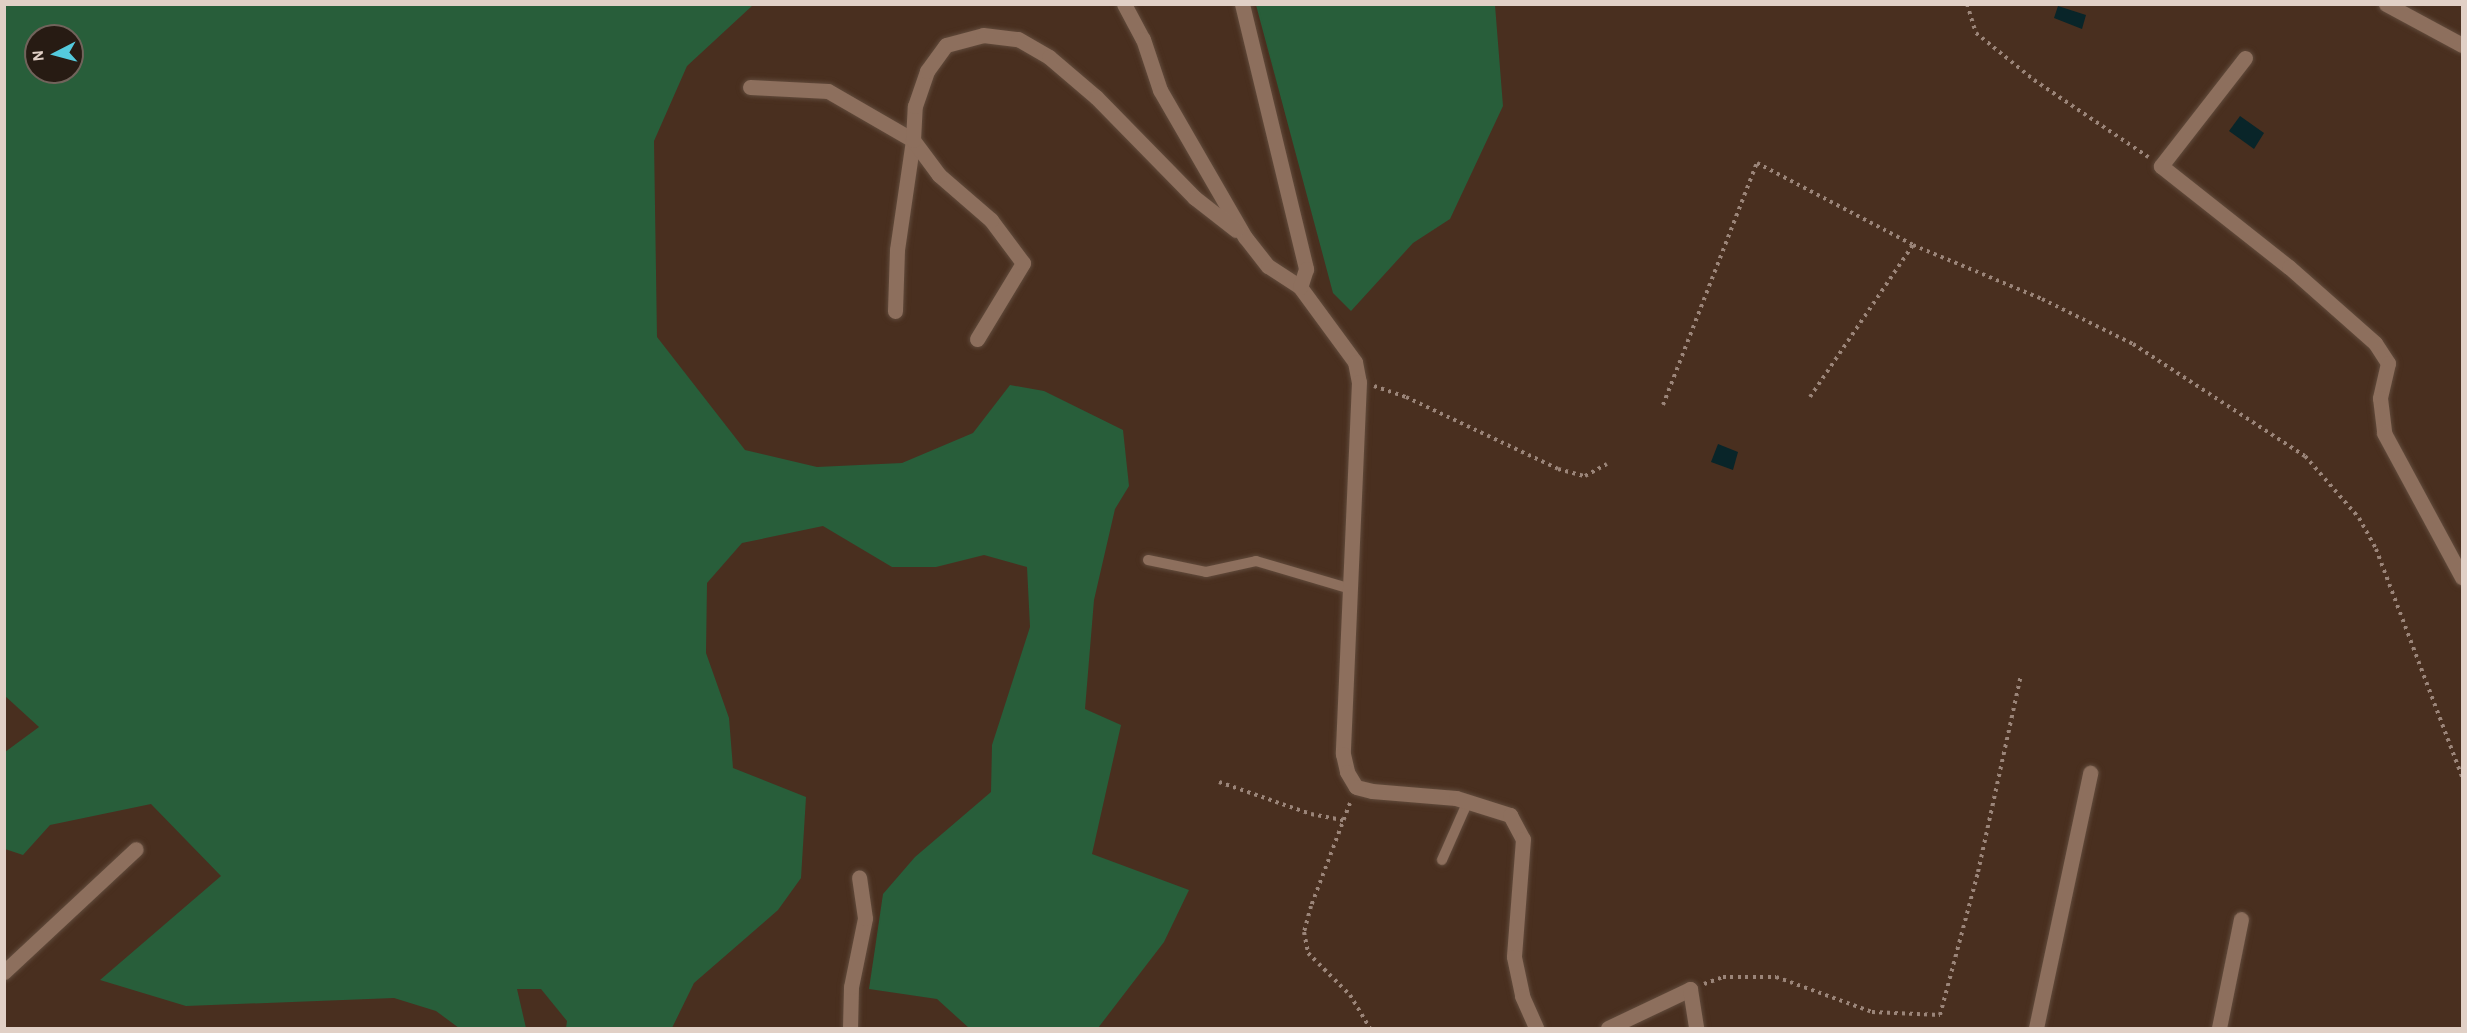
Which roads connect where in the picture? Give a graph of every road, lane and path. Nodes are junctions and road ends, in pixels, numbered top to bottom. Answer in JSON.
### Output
{"nodes":[{"id":1,"x":1124,"y":4,"type":"edge"},
{"id":2,"x":1242,"y":4,"type":"edge"},
{"id":3,"x":1967,"y":4,"type":"edge"},
{"id":4,"x":2386,"y":4,"type":"edge"},
{"id":5,"x":2463,"y":45,"type":"edge"},
{"id":6,"x":2245,"y":58,"type":"dead end"},
{"id":7,"x":750,"y":87,"type":"dead end"},
{"id":8,"x":914,"y":140,"type":"junction"},
{"id":9,"x":2161,"y":165,"type":"junction"},
{"id":10,"x":1245,"y":237,"type":"junction"},
{"id":11,"x":1913,"y":244,"type":"junction"},
{"id":12,"x":1300,"y":287,"type":"junction"},
{"id":13,"x":895,"y":310,"type":"dead end"},
{"id":14,"x":977,"y":339,"type":"dead end"},
{"id":15,"x":1359,"y":381,"type":"junction"},
{"id":16,"x":1810,"y":397,"type":"dead end"},
{"id":17,"x":1663,"y":405,"type":"dead end"},
{"id":18,"x":1607,"y":464,"type":"dead end"},
{"id":19,"x":1148,"y":560,"type":"dead end"},
{"id":20,"x":2463,"y":577,"type":"edge"},
{"id":21,"x":1348,"y":588,"type":"junction"},
{"id":22,"x":2021,"y":675,"type":"dead end"},
{"id":23,"x":2091,"y":773,"type":"dead end"},
{"id":24,"x":2463,"y":777,"type":"edge"},
{"id":25,"x":1219,"y":782,"type":"dead end"},
{"id":26,"x":1356,"y":787,"type":"junction"},
{"id":27,"x":1468,"y":801,"type":"junction"},
{"id":28,"x":1343,"y":820,"type":"junction"},
{"id":29,"x":136,"y":849,"type":"dead end"},
{"id":30,"x":1442,"y":860,"type":"dead end"},
{"id":31,"x":859,"y":877,"type":"dead end"},
{"id":32,"x":2241,"y":919,"type":"dead end"},
{"id":33,"x":4,"y":972,"type":"edge"},
{"id":34,"x":1690,"y":989,"type":"junction"},
{"id":35,"x":850,"y":1029,"type":"edge"},
{"id":36,"x":1370,"y":1029,"type":"edge"},
{"id":37,"x":1536,"y":1029,"type":"edge"},
{"id":38,"x":1608,"y":1029,"type":"edge"},
{"id":39,"x":1696,"y":1029,"type":"edge"},
{"id":40,"x":2036,"y":1029,"type":"edge"},
{"id":41,"x":2219,"y":1029,"type":"edge"}],
"edges":[{"from":1,"to":10,"type":"street"},
{"from":2,"to":12,"type":"street"},
{"from":3,"to":9,"type":"path"},
{"from":4,"to":5,"type":"street"},
{"from":6,"to":9,"type":"street"},
{"from":7,"to":8,"type":"street"},
{"from":8,"to":10,"type":"street"},
{"from":8,"to":13,"type":"street"},
{"from":8,"to":14,"type":"street"},
{"from":9,"to":20,"type":"street"},
{"from":10,"to":12,"type":"street"},
{"from":11,"to":16,"type":"path"},
{"from":11,"to":17,"type":"path"},
{"from":11,"to":24,"type":"path"},
{"from":12,"to":15,"type":"street"},
{"from":15,"to":18,"type":"path"},
{"from":15,"to":21,"type":"street"},
{"from":19,"to":21,"type":"lane"},
{"from":21,"to":26,"type":"street"},
{"from":22,"to":34,"type":"path"},
{"from":23,"to":40,"type":"street"},
{"from":25,"to":28,"type":"path"},
{"from":26,"to":27,"type":"street"},
{"from":26,"to":28,"type":"path"},
{"from":27,"to":30,"type":"lane"},
{"from":27,"to":37,"type":"street"},
{"from":28,"to":36,"type":"path"},
{"from":29,"to":33,"type":"street"},
{"from":31,"to":35,"type":"street"},
{"from":32,"to":41,"type":"street"},
{"from":34,"to":38,"type":"street"},
{"from":34,"to":39,"type":"street"}]}
